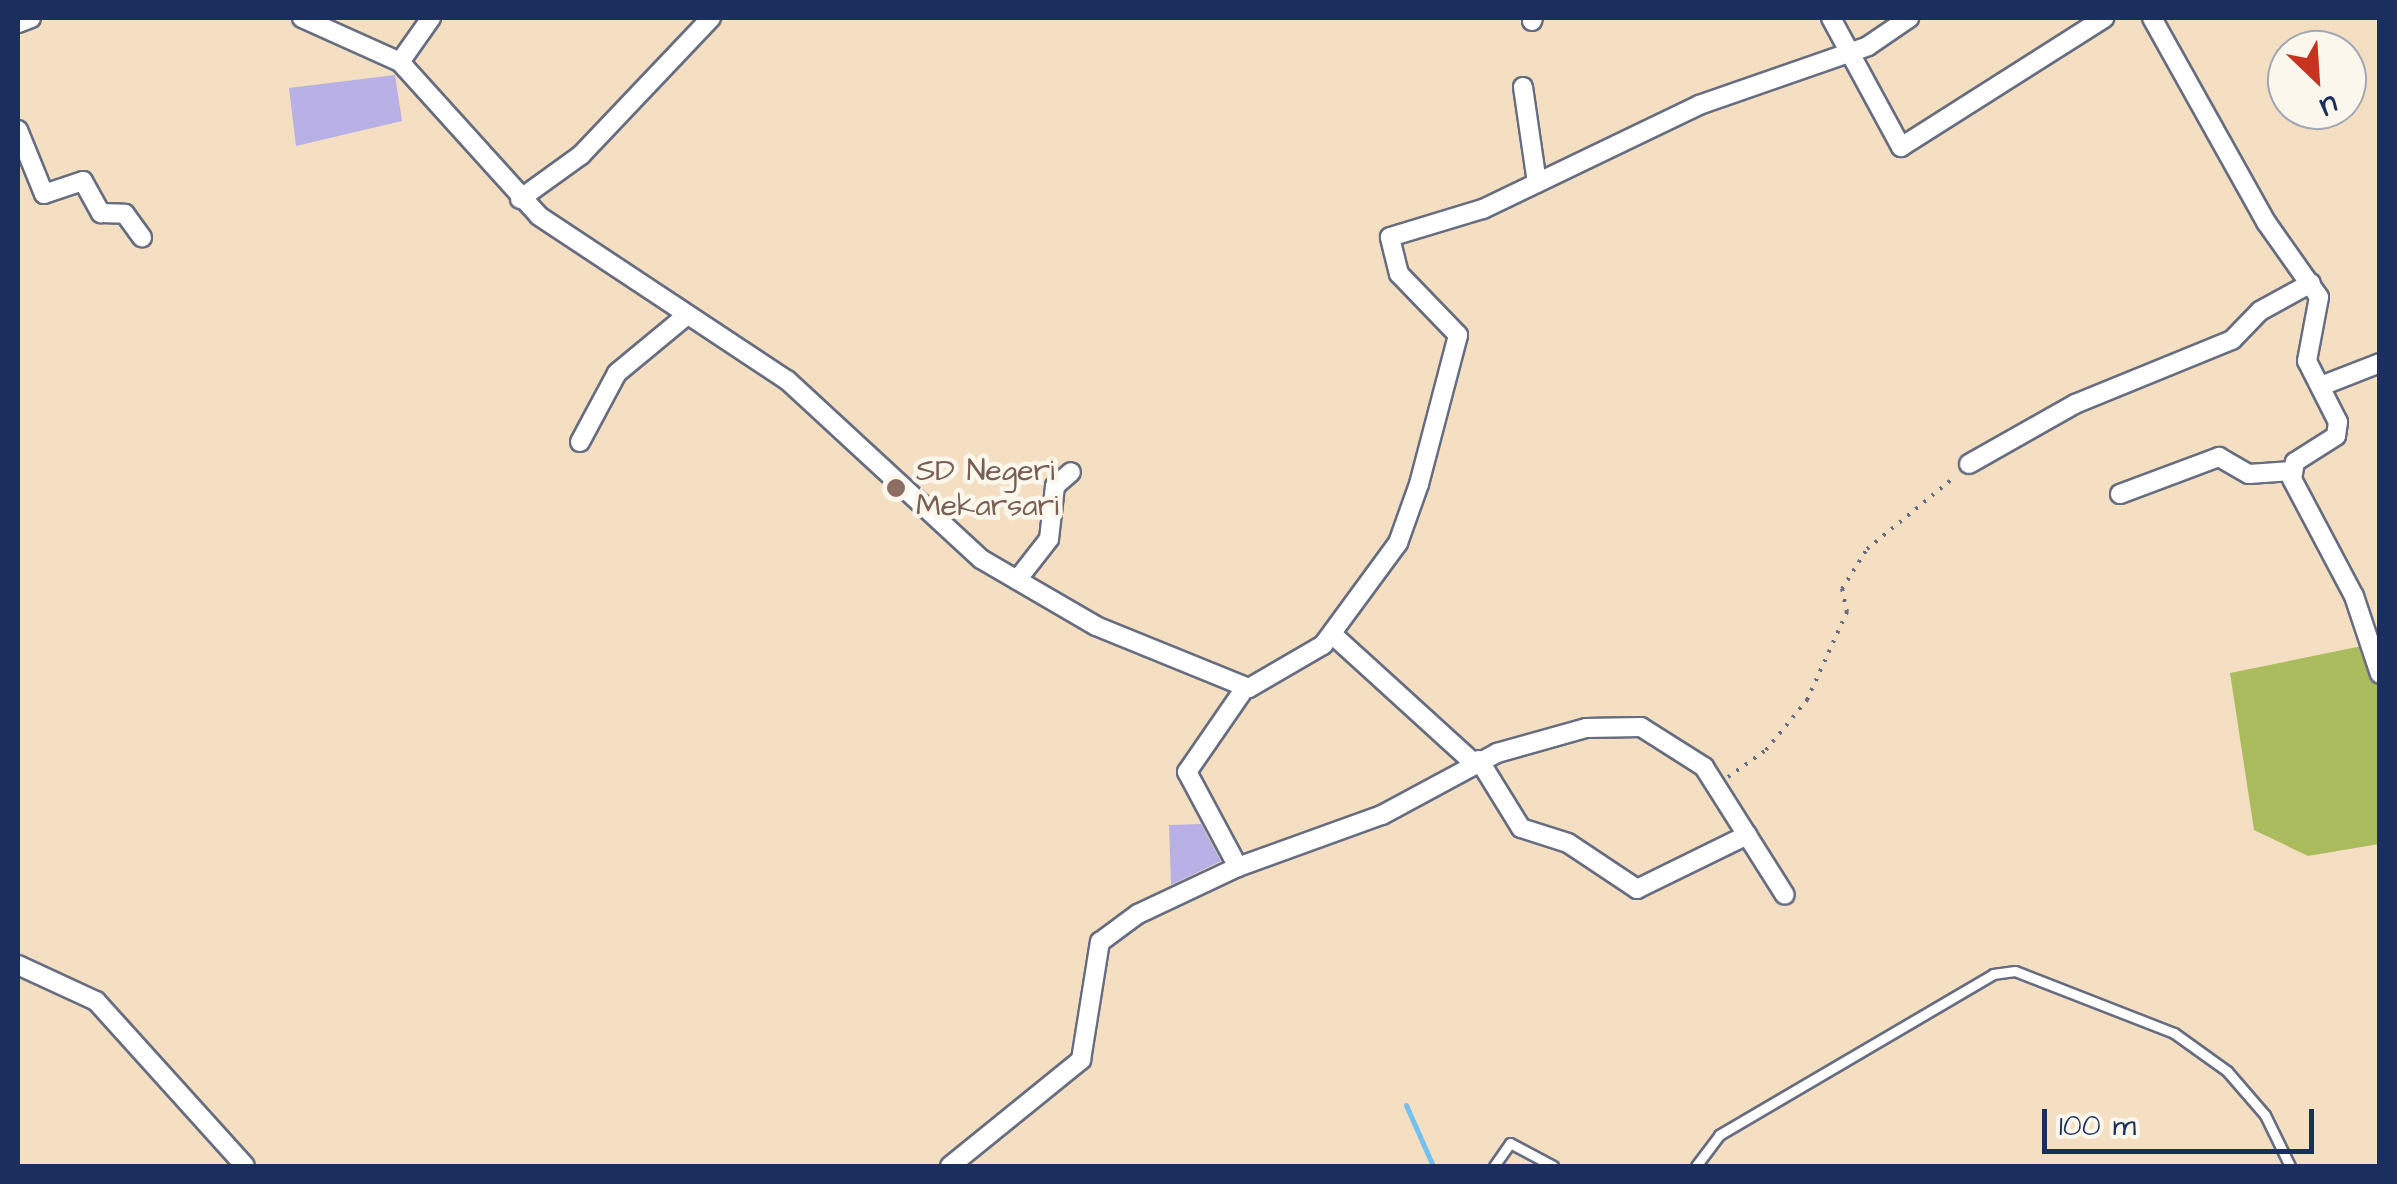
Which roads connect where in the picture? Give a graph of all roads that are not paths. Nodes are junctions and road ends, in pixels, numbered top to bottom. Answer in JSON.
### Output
{"nodes":[{"id":1,"x":31,"y":18,"type":"edge"},
{"id":2,"x":302,"y":18,"type":"edge"},
{"id":3,"x":431,"y":18,"type":"edge"},
{"id":4,"x":710,"y":18,"type":"edge"},
{"id":5,"x":1832,"y":18,"type":"edge"},
{"id":6,"x":1909,"y":18,"type":"edge"},
{"id":7,"x":2104,"y":18,"type":"edge"},
{"id":8,"x":2152,"y":18,"type":"edge"},
{"id":9,"x":18,"y":23,"type":"edge"},
{"id":10,"x":1845,"y":53,"type":"junction"},
{"id":11,"x":400,"y":62,"type":"junction"},
{"id":12,"x":1523,"y":88,"type":"dead end"},
{"id":13,"x":18,"y":130,"type":"edge"},
{"id":14,"x":1537,"y":183,"type":"junction"},
{"id":15,"x":520,"y":199,"type":"junction"},
{"id":16,"x":142,"y":237,"type":"dead end"},
{"id":17,"x":2311,"y":283,"type":"junction"},
{"id":18,"x":686,"y":316,"type":"junction"},
{"id":19,"x":2380,"y":363,"type":"edge"},
{"id":20,"x":2321,"y":386,"type":"junction"},
{"id":21,"x":580,"y":442,"type":"dead end"},
{"id":22,"x":1969,"y":464,"type":"road end"},
{"id":23,"x":2292,"y":470,"type":"junction"},
{"id":24,"x":1071,"y":472,"type":"dead end"},
{"id":25,"x":2120,"y":494,"type":"dead end"},
{"id":26,"x":1017,"y":580,"type":"junction"},
{"id":27,"x":1332,"y":634,"type":"junction"},
{"id":28,"x":2380,"y":674,"type":"edge"},
{"id":29,"x":1245,"y":688,"type":"junction"},
{"id":30,"x":1476,"y":762,"type":"junction"},
{"id":31,"x":1747,"y":835,"type":"junction"},
{"id":32,"x":1238,"y":868,"type":"junction"},
{"id":33,"x":1784,"y":895,"type":"dead end"},
{"id":34,"x":18,"y":965,"type":"edge"},
{"id":35,"x":246,"y":1166,"type":"edge"},
{"id":36,"x":950,"y":1166,"type":"edge"},
{"id":37,"x":1494,"y":1166,"type":"edge"},
{"id":38,"x":1553,"y":1166,"type":"edge"},
{"id":39,"x":1696,"y":1166,"type":"edge"},
{"id":40,"x":2290,"y":1166,"type":"edge"}],
"edges":[{"from":1,"to":9,"type":"street"},
{"from":2,"to":11,"type":"street"},
{"from":3,"to":11,"type":"street"},
{"from":4,"to":15,"type":"street"},
{"from":5,"to":10,"type":"street"},
{"from":6,"to":10,"type":"street"},
{"from":7,"to":10,"type":"street"},
{"from":8,"to":17,"type":"street"},
{"from":10,"to":14,"type":"street"},
{"from":11,"to":15,"type":"street"},
{"from":12,"to":14,"type":"street"},
{"from":13,"to":16,"type":"street"},
{"from":14,"to":27,"type":"street"},
{"from":15,"to":18,"type":"street"},
{"from":17,"to":20,"type":"street"},
{"from":17,"to":22,"type":"street"},
{"from":18,"to":21,"type":"street"},
{"from":18,"to":26,"type":"street"},
{"from":19,"to":20,"type":"street"},
{"from":20,"to":23,"type":"street"},
{"from":23,"to":25,"type":"street"},
{"from":23,"to":28,"type":"street"},
{"from":24,"to":26,"type":"street"},
{"from":26,"to":29,"type":"street"},
{"from":27,"to":29,"type":"street"},
{"from":27,"to":30,"type":"street"},
{"from":29,"to":32,"type":"street"},
{"from":30,"to":31,"type":"street"},
{"from":30,"to":31,"type":"street"},
{"from":30,"to":32,"type":"street"},
{"from":31,"to":33,"type":"street"},
{"from":32,"to":36,"type":"street"},
{"from":34,"to":35,"type":"street"},
{"from":37,"to":38,"type":"lane"},
{"from":39,"to":40,"type":"lane"}]}
